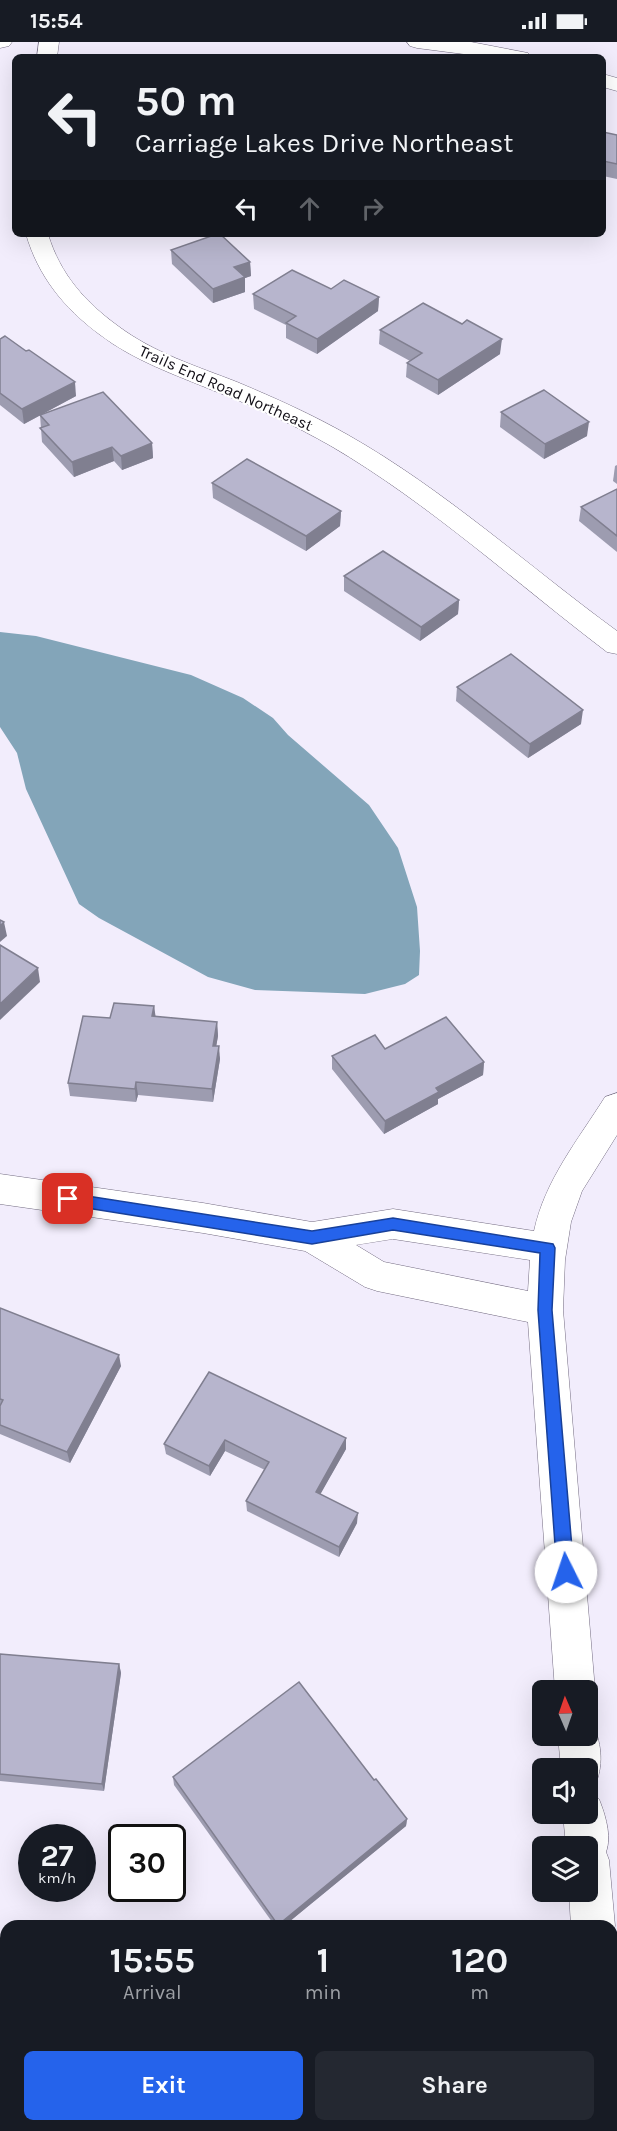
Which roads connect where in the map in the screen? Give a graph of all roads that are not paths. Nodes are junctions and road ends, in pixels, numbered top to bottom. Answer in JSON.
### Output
{"nodes":[{"id":1,"x":417,"y":42,"type":"edge"},
{"id":2,"x":504,"y":54,"type":"edge"},
{"id":3,"x":39,"y":237,"type":"edge"},
{"id":4,"x":617,"y":645,"type":"edge"},
{"id":5,"x":617,"y":1107,"type":"edge"},
{"id":6,"x":0,"y":1189,"type":"edge"},
{"id":7,"x":312,"y":1237,"type":"junction"},
{"id":8,"x":548,"y":1248,"type":"junction"},
{"id":9,"x":545,"y":1310,"type":"junction"},
{"id":10,"x":574,"y":1680,"type":"edge"},
{"id":11,"x":591,"y":1902,"type":"edge"},
{"id":12,"x":593,"y":1920,"type":"edge"}],
"edges":[{"from":1,"to":2,"type":"street"},
{"from":3,"to":4,"type":"street","name":"Trails End Road Northeast"},
{"from":5,"to":8,"type":"street"},
{"from":6,"to":7,"type":"street"},
{"from":7,"to":8,"type":"street"},
{"from":7,"to":9,"type":"street"},
{"from":8,"to":9,"type":"street"},
{"from":9,"to":10,"type":"street"},
{"from":11,"to":12,"type":"street"}]}
